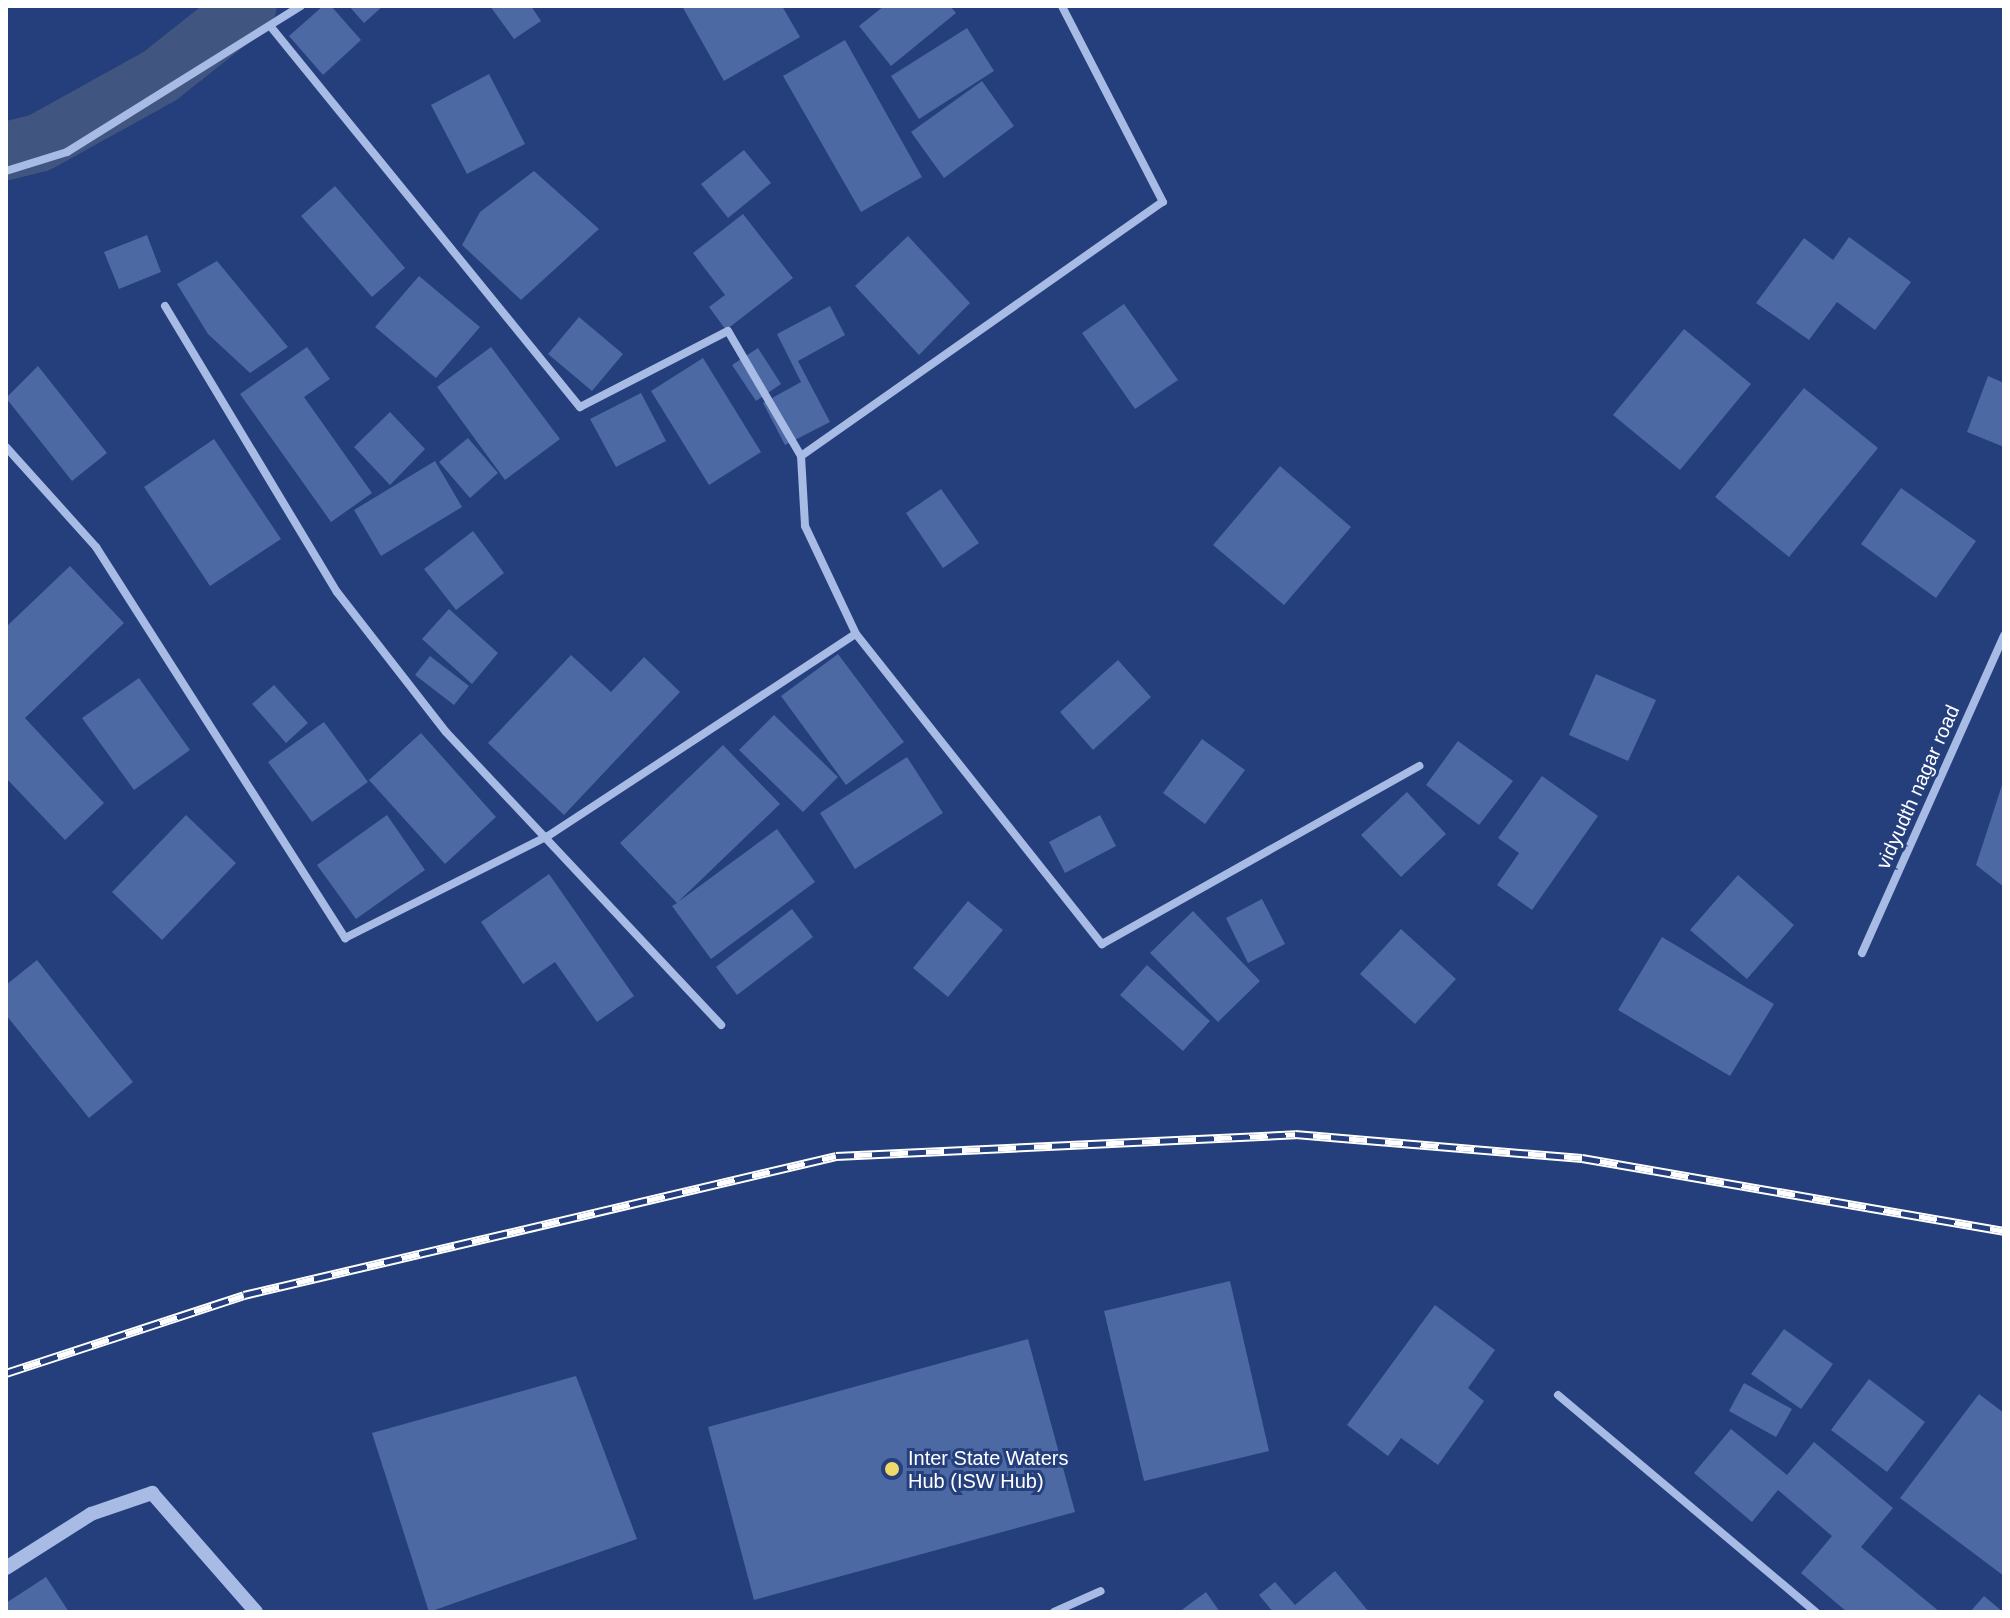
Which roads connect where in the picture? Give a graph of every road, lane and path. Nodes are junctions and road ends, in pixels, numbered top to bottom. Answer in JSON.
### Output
{"nodes":[{"id":1,"x":301,"y":6,"type":"edge"},
{"id":2,"x":1062,"y":6,"type":"edge"},
{"id":3,"x":271,"y":27,"type":"junction"},
{"id":4,"x":6,"y":171,"type":"edge"},
{"id":5,"x":165,"y":306,"type":"dead end"},
{"id":6,"x":6,"y":447,"type":"edge"},
{"id":7,"x":801,"y":456,"type":"junction"},
{"id":8,"x":856,"y":634,"type":"junction"},
{"id":9,"x":2004,"y":635,"type":"edge"},
{"id":10,"x":1419,"y":766,"type":"dead end"},
{"id":11,"x":548,"y":836,"type":"junction"},
{"id":12,"x":1862,"y":953,"type":"dead end"},
{"id":13,"x":721,"y":1025,"type":"dead end"},
{"id":14,"x":1558,"y":1395,"type":"dead end"},
{"id":15,"x":6,"y":1568,"type":"edge"},
{"id":16,"x":1101,"y":1591,"type":"dead end"},
{"id":17,"x":256,"y":1612,"type":"edge"},
{"id":18,"x":1054,"y":1612,"type":"edge"},
{"id":19,"x":1816,"y":1612,"type":"edge"}],
"edges":[{"from":1,"to":3,"type":"street"},
{"from":2,"to":7,"type":"street"},
{"from":3,"to":4,"type":"street"},
{"from":3,"to":7,"type":"street"},
{"from":5,"to":11,"type":"street"},
{"from":6,"to":11,"type":"street"},
{"from":7,"to":8,"type":"street"},
{"from":8,"to":10,"type":"street"},
{"from":8,"to":11,"type":"street"},
{"from":9,"to":12,"type":"street","name":"vidyudth nagar road"},
{"from":11,"to":13,"type":"street"},
{"from":14,"to":19,"type":"street"},
{"from":15,"to":17,"type":"street"},
{"from":16,"to":18,"type":"street"}]}
